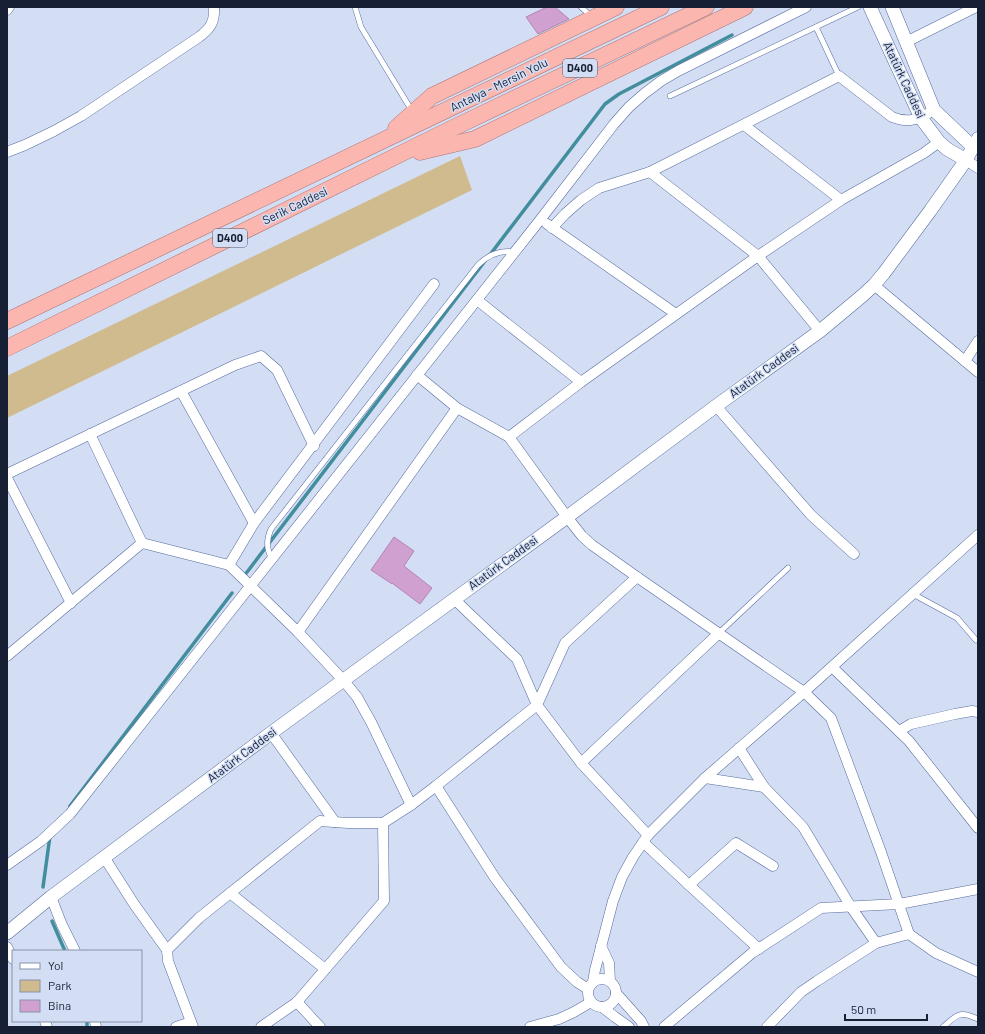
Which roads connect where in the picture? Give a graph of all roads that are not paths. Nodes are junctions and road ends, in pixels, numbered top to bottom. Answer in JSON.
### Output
{"nodes":[{"id":1,"x":8,"y":7,"type":"edge"},
{"id":2,"x":214,"y":7,"type":"edge"},
{"id":3,"x":354,"y":7,"type":"edge"},
{"id":4,"x":581,"y":7,"type":"edge"},
{"id":5,"x":616,"y":7,"type":"edge"},
{"id":6,"x":661,"y":7,"type":"edge"},
{"id":7,"x":706,"y":7,"type":"edge"},
{"id":8,"x":745,"y":7,"type":"edge"},
{"id":9,"x":806,"y":7,"type":"edge"},
{"id":10,"x":858,"y":7,"type":"edge"},
{"id":11,"x":870,"y":7,"type":"edge"},
{"id":12,"x":892,"y":7,"type":"edge"},
{"id":13,"x":976,"y":7,"type":"edge"},
{"id":14,"x":7,"y":10,"type":"edge"},
{"id":15,"x":593,"y":18,"type":"junction"},
{"id":16,"x":816,"y":27,"type":"junction"},
{"id":17,"x":906,"y":42,"type":"junction"},
{"id":18,"x":839,"y":76,"type":"junction"},
{"id":19,"x":670,"y":96,"type":"dead end"},
{"id":20,"x":934,"y":110,"type":"junction"},
{"id":21,"x":445,"y":111,"type":"joint"},
{"id":22,"x":413,"y":113,"type":"junction"},
{"id":23,"x":921,"y":118,"type":"junction"},
{"id":24,"x":744,"y":125,"type":"junction"},
{"id":25,"x":453,"y":128,"type":"joint"},
{"id":26,"x":382,"y":142,"type":"junction"},
{"id":27,"x":939,"y":142,"type":"junction"},
{"id":28,"x":976,"y":143,"type":"edge"},
{"id":29,"x":7,"y":152,"type":"edge"},
{"id":30,"x":391,"y":159,"type":"junction"},
{"id":31,"x":966,"y":160,"type":"junction"},
{"id":32,"x":978,"y":168,"type":"edge"},
{"id":33,"x":650,"y":172,"type":"junction"},
{"id":34,"x":841,"y":200,"type":"junction"},
{"id":35,"x":540,"y":220,"type":"junction"},
{"id":36,"x":552,"y":228,"type":"junction"},
{"id":37,"x":515,"y":252,"type":"junction"},
{"id":38,"x":758,"y":256,"type":"junction"},
{"id":39,"x":434,"y":284,"type":"dead end"},
{"id":40,"x":874,"y":285,"type":"junction"},
{"id":41,"x":477,"y":300,"type":"junction"},
{"id":42,"x":676,"y":314,"type":"junction"},
{"id":43,"x":7,"y":321,"type":"edge"},
{"id":44,"x":820,"y":331,"type":"junction"},
{"id":45,"x":978,"y":341,"type":"edge"},
{"id":46,"x":7,"y":348,"type":"edge"},
{"id":47,"x":965,"y":361,"type":"junction"},
{"id":48,"x":978,"y":372,"type":"edge"},
{"id":49,"x":417,"y":375,"type":"junction"},
{"id":50,"x":581,"y":382,"type":"junction"},
{"id":51,"x":181,"y":391,"type":"junction"},
{"id":52,"x":716,"y":406,"type":"junction"},
{"id":53,"x":457,"y":408,"type":"junction"},
{"id":54,"x":90,"y":434,"type":"junction"},
{"id":55,"x":509,"y":437,"type":"junction"},
{"id":56,"x":314,"y":446,"type":"junction"},
{"id":57,"x":7,"y":474,"type":"edge"},
{"id":58,"x":7,"y":478,"type":"edge"},
{"id":59,"x":567,"y":517,"type":"junction"},
{"id":60,"x":254,"y":524,"type":"junction"},
{"id":61,"x":978,"y":535,"type":"edge"},
{"id":62,"x":142,"y":543,"type":"junction"},
{"id":63,"x":854,"y":554,"type":"dead end"},
{"id":64,"x":272,"y":559,"type":"junction"},
{"id":65,"x":229,"y":566,"type":"junction"},
{"id":66,"x":788,"y":568,"type":"dead end"},
{"id":67,"x":637,"y":577,"type":"junction"},
{"id":68,"x":250,"y":587,"type":"junction"},
{"id":69,"x":913,"y":594,"type":"junction"},
{"id":70,"x":454,"y":599,"type":"junction"},
{"id":71,"x":71,"y":603,"type":"junction"},
{"id":72,"x":298,"y":632,"type":"junction"},
{"id":73,"x":718,"y":633,"type":"junction"},
{"id":74,"x":976,"y":640,"type":"dead end"},
{"id":75,"x":7,"y":656,"type":"edge"},
{"id":76,"x":832,"y":667,"type":"junction"},
{"id":77,"x":344,"y":681,"type":"junction"},
{"id":78,"x":804,"y":692,"type":"junction"},
{"id":79,"x":537,"y":704,"type":"junction"},
{"id":80,"x":978,"y":712,"type":"edge"},
{"id":81,"x":899,"y":731,"type":"junction"},
{"id":82,"x":271,"y":733,"type":"junction"},
{"id":83,"x":739,"y":748,"type":"junction"},
{"id":84,"x":581,"y":763,"type":"junction"},
{"id":85,"x":704,"y":778,"type":"junction"},
{"id":86,"x":436,"y":786,"type":"junction"},
{"id":87,"x":764,"y":787,"type":"junction"},
{"id":88,"x":411,"y":805,"type":"junction"},
{"id":89,"x":335,"y":822,"type":"junction"},
{"id":90,"x":383,"y":823,"type":"junction"},
{"id":91,"x":978,"y":828,"type":"edge"},
{"id":92,"x":645,"y":838,"type":"junction"},
{"id":93,"x":104,"y":857,"type":"junction"},
{"id":94,"x":7,"y":865,"type":"edge"},
{"id":95,"x":773,"y":866,"type":"dead end"},
{"id":96,"x":689,"y":885,"type":"junction"},
{"id":97,"x":978,"y":889,"type":"edge"},
{"id":98,"x":230,"y":893,"type":"junction"},
{"id":99,"x":51,"y":898,"type":"junction"},
{"id":100,"x":899,"y":904,"type":"junction"},
{"id":101,"x":852,"y":907,"type":"junction"},
{"id":102,"x":7,"y":933,"type":"edge"},
{"id":103,"x":909,"y":934,"type":"junction"},
{"id":104,"x":876,"y":943,"type":"junction"},
{"id":105,"x":601,"y":946,"type":"junction"},
{"id":106,"x":7,"y":947,"type":"edge"},
{"id":107,"x":759,"y":949,"type":"junction"},
{"id":108,"x":74,"y":950,"type":"edge"},
{"id":109,"x":167,"y":950,"type":"junction"},
{"id":110,"x":12,"y":957,"type":"edge"},
{"id":111,"x":326,"y":969,"type":"junction"},
{"id":112,"x":978,"y":972,"type":"edge"},
{"id":113,"x":610,"y":981,"type":"junction"},
{"id":114,"x":591,"y":986,"type":"junction"},
{"id":115,"x":616,"y":993,"type":"junction"},
{"id":116,"x":297,"y":1002,"type":"junction"},
{"id":117,"x":591,"y":1002,"type":"junction"},
{"id":118,"x":602,"y":1007,"type":"junction"},
{"id":119,"x":978,"y":1018,"type":"edge"},
{"id":120,"x":192,"y":1025,"type":"edge"},
{"id":121,"x":176,"y":1027,"type":"edge"},
{"id":122,"x":261,"y":1027,"type":"edge"},
{"id":123,"x":320,"y":1027,"type":"edge"},
{"id":124,"x":530,"y":1027,"type":"edge"},
{"id":125,"x":629,"y":1027,"type":"edge"},
{"id":126,"x":644,"y":1027,"type":"edge"},
{"id":127,"x":664,"y":1027,"type":"edge"},
{"id":128,"x":767,"y":1027,"type":"edge"},
{"id":129,"x":943,"y":1027,"type":"edge"}],
"edges":[{"from":1,"to":14,"type":"street"},
{"from":2,"to":29,"type":"street"},
{"from":3,"to":22,"type":"lane"},
{"from":4,"to":15,"type":"lane"},
{"from":5,"to":15,"type":"highway"},
{"from":6,"to":21,"type":"highway","name":"Antalya - Mersin Yolu","number":"D400"},
{"from":7,"to":25,"type":"highway","name":"Antalya - Mersin Yolu","number":"D400"},
{"from":8,"to":30,"type":"highway"},
{"from":9,"to":35,"type":"street"},
{"from":10,"to":16,"type":"lane"},
{"from":11,"to":23,"type":"main road","name":"Atatürk Caddesi"},
{"from":12,"to":17,"type":"main road"},
{"from":13,"to":17,"type":"street"},
{"from":15,"to":22,"type":"highway"},
{"from":16,"to":18,"type":"lane"},
{"from":16,"to":19,"type":"lane"},
{"from":17,"to":20,"type":"main road"},
{"from":18,"to":23,"type":"street"},
{"from":18,"to":24,"type":"street"},
{"from":20,"to":23,"type":"street"},
{"from":20,"to":28,"type":"main road"},
{"from":21,"to":26,"type":"highway","name":"Serik Caddesi","number":"D400"},
{"from":22,"to":26,"type":"highway"},
{"from":23,"to":27,"type":"main road","name":"Atatürk Caddesi"},
{"from":24,"to":33,"type":"street"},
{"from":24,"to":34,"type":"street"},
{"from":25,"to":30,"type":"highway","name":"Serik Caddesi","number":"D400"},
{"from":26,"to":43,"type":"highway","name":"Serik Caddesi","number":"D400"},
{"from":27,"to":31,"type":"main road","name":"Atatürk Caddesi"},
{"from":27,"to":34,"type":"street"},
{"from":28,"to":31,"type":"main road","name":"Atatürk Caddesi"},
{"from":30,"to":46,"type":"highway","name":"Serik Caddesi","number":"D400"},
{"from":31,"to":32,"type":"street"},
{"from":31,"to":40,"type":"main road","name":"Atatürk Caddesi"},
{"from":33,"to":36,"type":"street"},
{"from":33,"to":38,"type":"street"},
{"from":34,"to":38,"type":"street"},
{"from":35,"to":36,"type":"street"},
{"from":35,"to":37,"type":"street"},
{"from":36,"to":42,"type":"street"},
{"from":37,"to":41,"type":"street"},
{"from":37,"to":64,"type":"lane"},
{"from":38,"to":42,"type":"street"},
{"from":38,"to":44,"type":"street"},
{"from":39,"to":56,"type":"street"},
{"from":40,"to":44,"type":"main road","name":"Atatürk Caddesi"},
{"from":40,"to":47,"type":"street"},
{"from":41,"to":49,"type":"street"},
{"from":41,"to":50,"type":"street"},
{"from":42,"to":50,"type":"street"},
{"from":44,"to":52,"type":"main road","name":"Atatürk Caddesi"},
{"from":45,"to":47,"type":"street"},
{"from":47,"to":48,"type":"street"},
{"from":49,"to":53,"type":"street"},
{"from":49,"to":64,"type":"street"},
{"from":50,"to":55,"type":"street"},
{"from":51,"to":54,"type":"street"},
{"from":51,"to":56,"type":"street"},
{"from":51,"to":60,"type":"street"},
{"from":52,"to":59,"type":"main road","name":"Atatürk Caddesi"},
{"from":52,"to":63,"type":"street"},
{"from":53,"to":55,"type":"street"},
{"from":53,"to":72,"type":"street"},
{"from":54,"to":57,"type":"street"},
{"from":54,"to":62,"type":"street"},
{"from":55,"to":59,"type":"street"},
{"from":56,"to":60,"type":"street"},
{"from":58,"to":71,"type":"street"},
{"from":59,"to":67,"type":"street"},
{"from":59,"to":70,"type":"main road","name":"Atatürk Caddesi"},
{"from":60,"to":65,"type":"street"},
{"from":61,"to":69,"type":"street"},
{"from":62,"to":65,"type":"street"},
{"from":62,"to":71,"type":"street"},
{"from":64,"to":68,"type":"street"},
{"from":65,"to":68,"type":"street"},
{"from":66,"to":73,"type":"lane"},
{"from":67,"to":73,"type":"street"},
{"from":67,"to":79,"type":"street"},
{"from":68,"to":72,"type":"street"},
{"from":68,"to":94,"type":"street"},
{"from":69,"to":74,"type":"lane"},
{"from":69,"to":76,"type":"street"},
{"from":70,"to":77,"type":"main road","name":"Atatürk Caddesi"},
{"from":70,"to":79,"type":"street"},
{"from":71,"to":75,"type":"street"},
{"from":72,"to":77,"type":"street"},
{"from":73,"to":78,"type":"street"},
{"from":73,"to":84,"type":"street"},
{"from":76,"to":78,"type":"street"},
{"from":76,"to":81,"type":"street"},
{"from":77,"to":82,"type":"main road","name":"Atatürk Caddesi"},
{"from":77,"to":88,"type":"street"},
{"from":78,"to":83,"type":"street"},
{"from":78,"to":100,"type":"street"},
{"from":79,"to":84,"type":"street"},
{"from":79,"to":86,"type":"street"},
{"from":80,"to":81,"type":"street"},
{"from":81,"to":91,"type":"street"},
{"from":82,"to":89,"type":"street"},
{"from":82,"to":93,"type":"main road","name":"Atatürk Caddesi"},
{"from":83,"to":85,"type":"street"},
{"from":83,"to":87,"type":"street"},
{"from":84,"to":92,"type":"street"},
{"from":85,"to":87,"type":"street"},
{"from":85,"to":92,"type":"street"},
{"from":86,"to":88,"type":"street"},
{"from":86,"to":114,"type":"street"},
{"from":87,"to":101,"type":"street"},
{"from":88,"to":90,"type":"street"},
{"from":89,"to":90,"type":"street"},
{"from":89,"to":98,"type":"street"},
{"from":90,"to":111,"type":"street"},
{"from":92,"to":96,"type":"street"},
{"from":92,"to":105,"type":"street"},
{"from":93,"to":99,"type":"main road","name":"Atatürk Caddesi"},
{"from":93,"to":109,"type":"street"},
{"from":95,"to":96,"type":"street"},
{"from":96,"to":107,"type":"street"},
{"from":97,"to":100,"type":"street"},
{"from":98,"to":109,"type":"street"},
{"from":98,"to":111,"type":"street"},
{"from":99,"to":102,"type":"main road","name":"Atatürk Caddesi"},
{"from":99,"to":108,"type":"street"},
{"from":100,"to":101,"type":"street"},
{"from":100,"to":103,"type":"street"},
{"from":101,"to":104,"type":"street"},
{"from":101,"to":107,"type":"street"},
{"from":103,"to":104,"type":"street"},
{"from":103,"to":112,"type":"street"},
{"from":104,"to":128,"type":"street"},
{"from":105,"to":113,"type":"street"},
{"from":105,"to":114,"type":"street"},
{"from":106,"to":110,"type":"street"},
{"from":107,"to":127,"type":"street"},
{"from":109,"to":120,"type":"street"},
{"from":111,"to":116,"type":"street"},
{"from":113,"to":114,"type":"street"},
{"from":113,"to":115,"type":"street"},
{"from":114,"to":117,"type":"street"},
{"from":115,"to":118,"type":"street"},
{"from":115,"to":126,"type":"street"},
{"from":116,"to":122,"type":"street"},
{"from":116,"to":123,"type":"street"},
{"from":117,"to":118,"type":"street"},
{"from":117,"to":124,"type":"street"},
{"from":118,"to":125,"type":"street"},
{"from":119,"to":129,"type":"lane"},
{"from":120,"to":121,"type":"street"}]}
